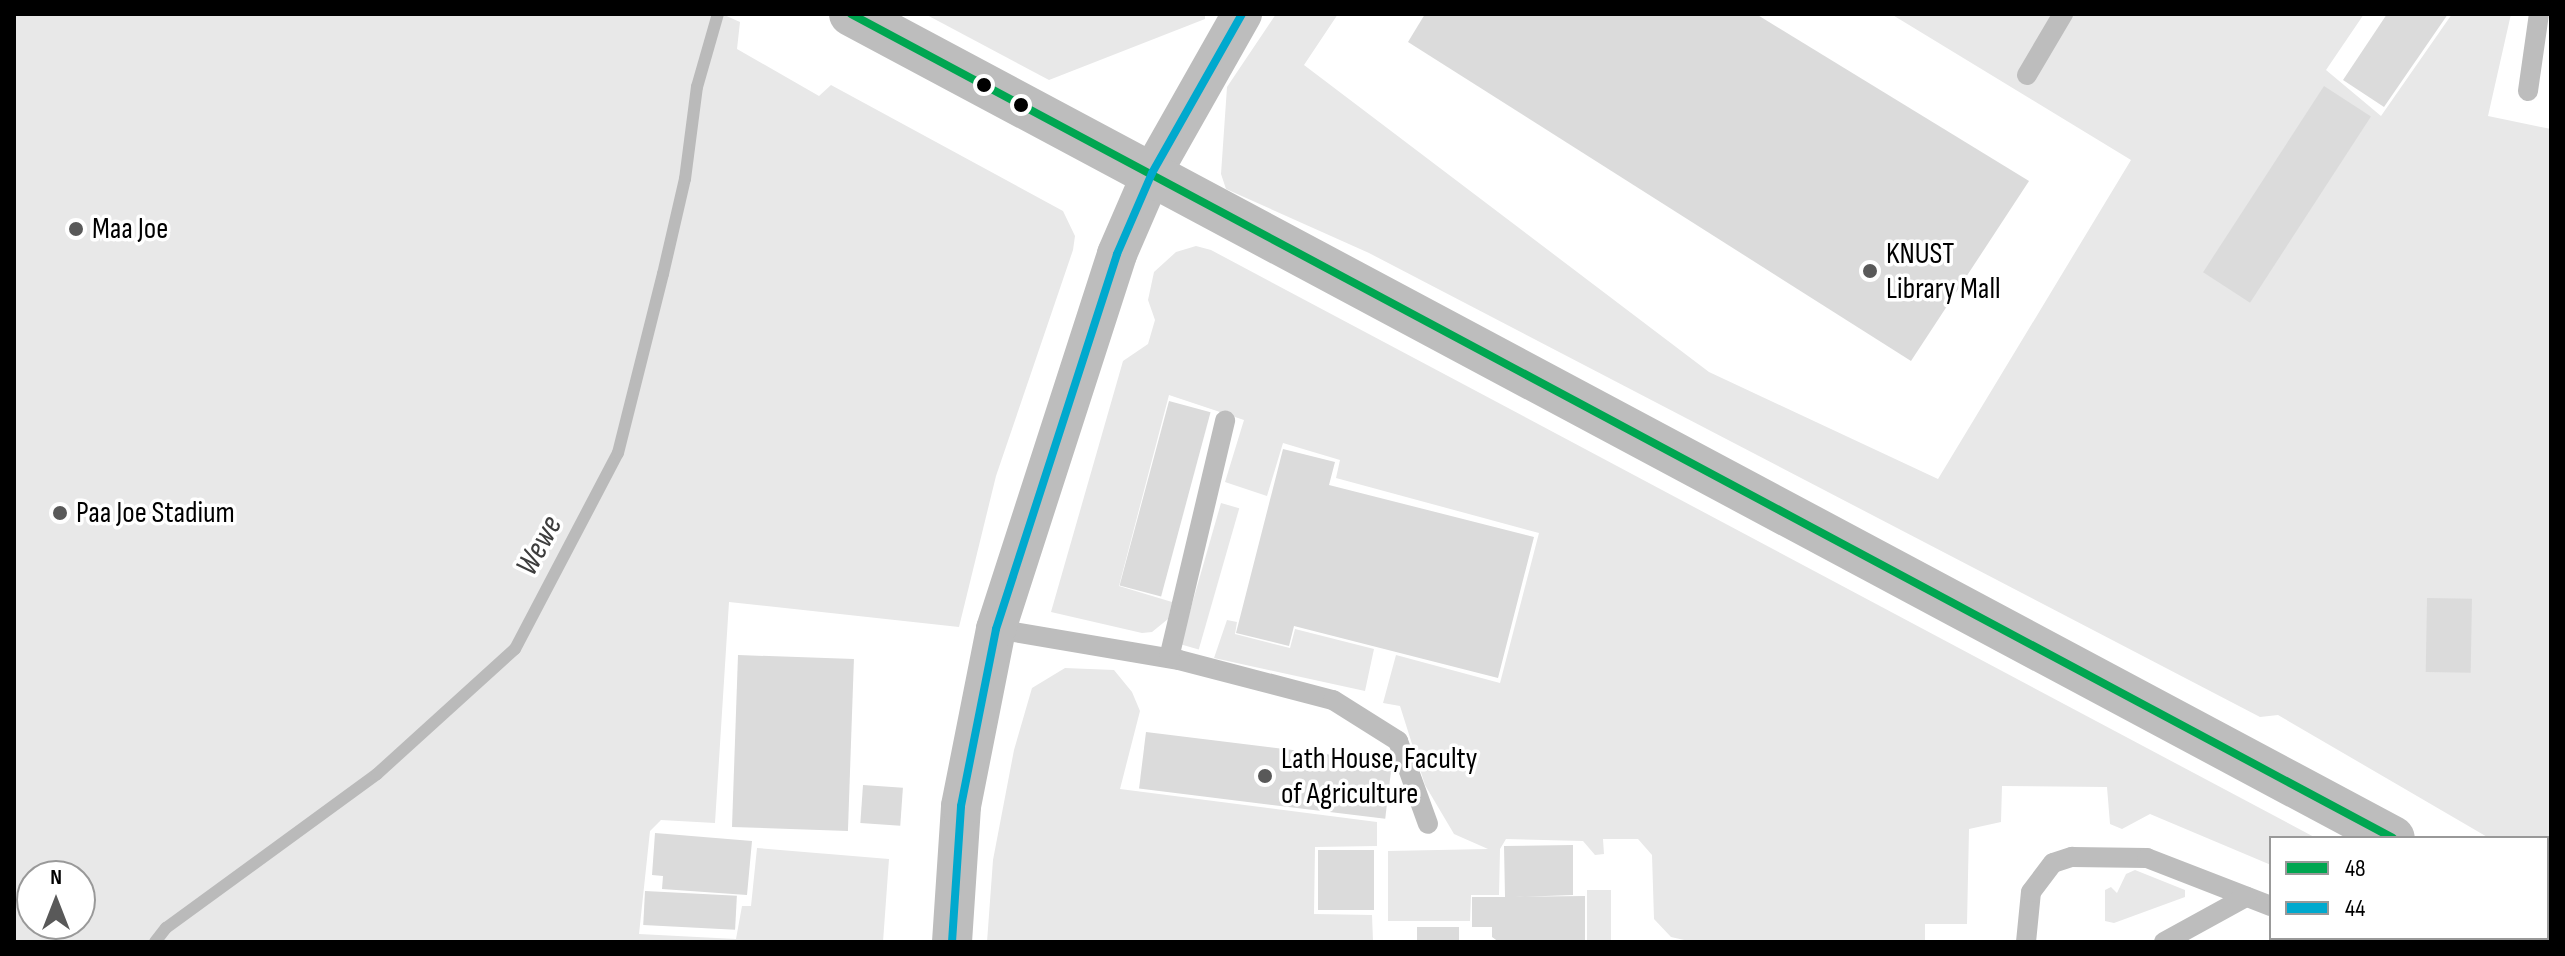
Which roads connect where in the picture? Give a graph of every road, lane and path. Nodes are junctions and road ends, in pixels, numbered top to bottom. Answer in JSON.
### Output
{"nodes":[{"id":1,"x":851,"y":14,"type":"edge"},
{"id":2,"x":1242,"y":14,"type":"edge"},
{"id":3,"x":2063,"y":14,"type":"edge"},
{"id":4,"x":2539,"y":14,"type":"edge"},
{"id":5,"x":2027,"y":75,"type":"dead end"},
{"id":6,"x":2528,"y":91,"type":"dead end"},
{"id":7,"x":1152,"y":173,"type":"junction"},
{"id":8,"x":1225,"y":421,"type":"dead end"},
{"id":9,"x":996,"y":629,"type":"junction"},
{"id":10,"x":1169,"y":658,"type":"junction"},
{"id":11,"x":1428,"y":824,"type":"dead end"},
{"id":12,"x":2389,"y":836,"type":"edge"},
{"id":13,"x":2246,"y":897,"type":"junction"},
{"id":14,"x":2269,"y":905,"type":"edge"},
{"id":15,"x":952,"y":942,"type":"edge"},
{"id":16,"x":2026,"y":942,"type":"edge"},
{"id":17,"x":2164,"y":942,"type":"edge"}],
"edges":[{"from":1,"to":7,"type":"street"},
{"from":2,"to":7,"type":"street"},
{"from":3,"to":5,"type":"lane"},
{"from":4,"to":6,"type":"lane"},
{"from":7,"to":9,"type":"street"},
{"from":7,"to":12,"type":"street"},
{"from":8,"to":10,"type":"lane"},
{"from":9,"to":10,"type":"lane"},
{"from":9,"to":15,"type":"street"},
{"from":10,"to":11,"type":"lane"},
{"from":13,"to":14,"type":"lane"},
{"from":13,"to":16,"type":"lane"},
{"from":13,"to":17,"type":"lane"}]}
